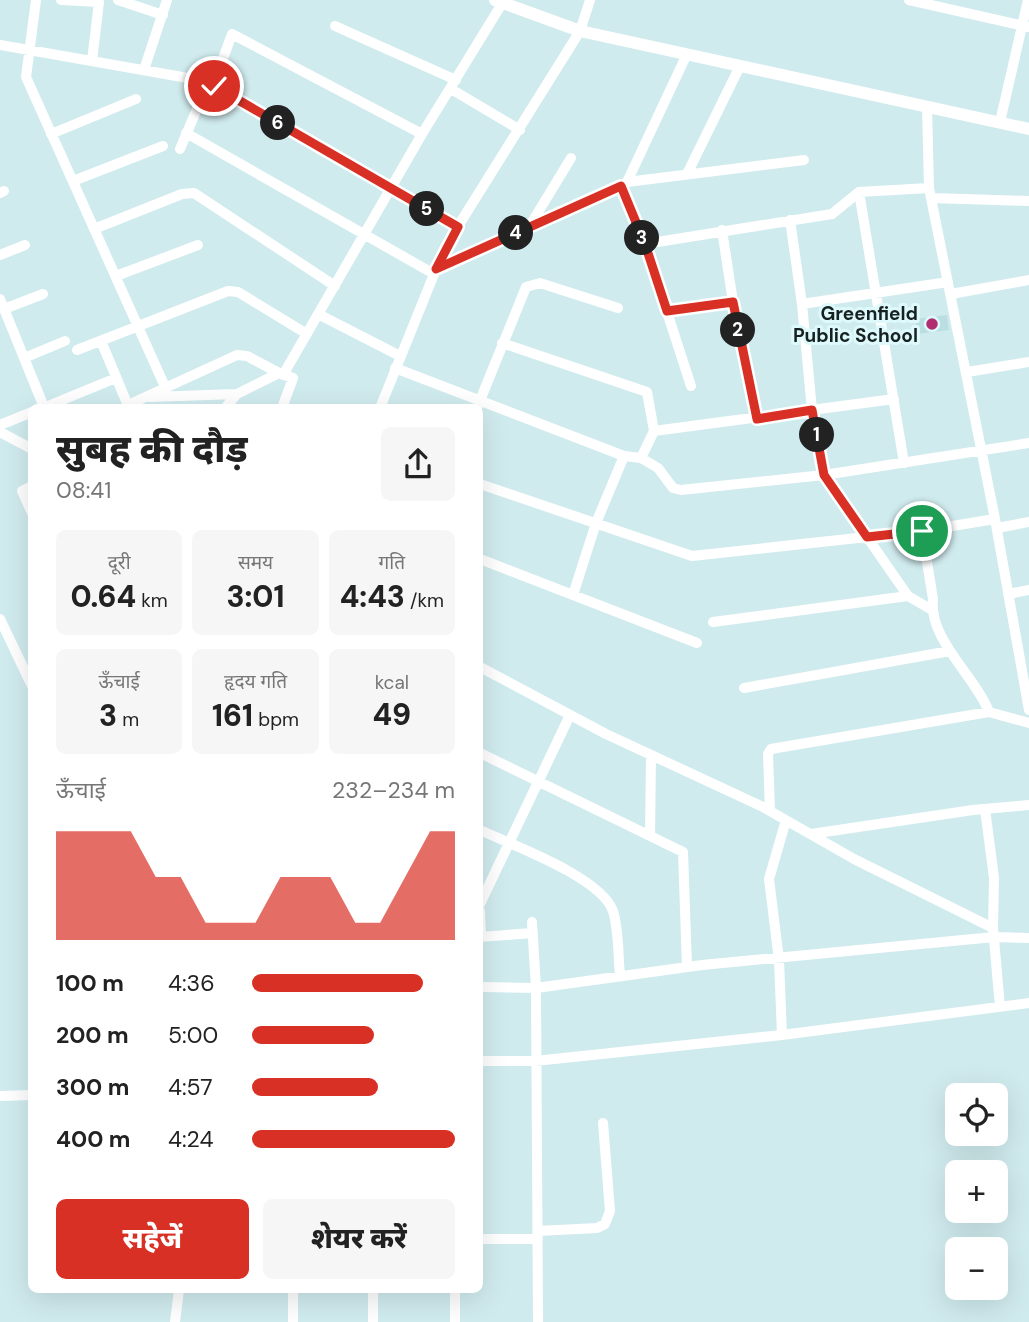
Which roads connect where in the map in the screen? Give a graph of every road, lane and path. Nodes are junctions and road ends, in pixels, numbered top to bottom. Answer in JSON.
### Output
{"nodes":[{"id":1,"x":36,"y":0,"type":"edge"},
{"id":2,"x":61,"y":0,"type":"edge"},
{"id":3,"x":118,"y":0,"type":"edge"},
{"id":4,"x":167,"y":0,"type":"edge"},
{"id":5,"x":590,"y":0,"type":"edge"},
{"id":6,"x":909,"y":0,"type":"edge"},
{"id":7,"x":1028,"y":0,"type":"edge"},
{"id":8,"x":103,"y":1,"type":"edge"},
{"id":9,"x":499,"y":1,"type":"edge"},
{"id":10,"x":163,"y":15,"type":"junction"},
{"id":11,"x":335,"y":26,"type":"dead end"},
{"id":12,"x":1025,"y":27,"type":"edge"},
{"id":13,"x":580,"y":31,"type":"junction"},
{"id":14,"x":0,"y":45,"type":"edge"},
{"id":15,"x":29,"y":50,"type":"junction"},
{"id":16,"x":687,"y":54,"type":"junction"},
{"id":17,"x":92,"y":61,"type":"junction"},
{"id":18,"x":740,"y":66,"type":"junction"},
{"id":19,"x":144,"y":70,"type":"junction"},
{"id":20,"x":211,"y":84,"type":"junction"},
{"id":21,"x":453,"y":85,"type":"junction"},
{"id":22,"x":136,"y":99,"type":"dead end"},
{"id":23,"x":927,"y":107,"type":"junction"},
{"id":24,"x":1000,"y":122,"type":"junction"},
{"id":25,"x":1029,"y":129,"type":"edge"},
{"id":26,"x":520,"y":130,"type":"junction"},
{"id":27,"x":186,"y":133,"type":"junction"},
{"id":28,"x":51,"y":134,"type":"junction"},
{"id":29,"x":422,"y":134,"type":"junction"},
{"id":30,"x":163,"y":146,"type":"dead end"},
{"id":31,"x":180,"y":149,"type":"dead end"},
{"id":32,"x":571,"y":158,"type":"dead end"},
{"id":33,"x":804,"y":160,"type":"dead end"},
{"id":34,"x":687,"y":174,"type":"junction"},
{"id":35,"x":73,"y":181,"type":"junction"},
{"id":36,"x":624,"y":184,"type":"junction"},
{"id":37,"x":392,"y":189,"type":"junction"},
{"id":38,"x":859,"y":192,"type":"junction"},
{"id":39,"x":930,"y":193,"type":"junction"},
{"id":40,"x":1029,"y":201,"type":"edge"},
{"id":41,"x":790,"y":220,"type":"junction"},
{"id":42,"x":458,"y":227,"type":"junction"},
{"id":43,"x":528,"y":228,"type":"junction"},
{"id":44,"x":94,"y":229,"type":"junction"},
{"id":45,"x":722,"y":230,"type":"junction"},
{"id":46,"x":365,"y":235,"type":"junction"},
{"id":47,"x":198,"y":244,"type":"dead end"},
{"id":48,"x":645,"y":244,"type":"junction"},
{"id":49,"x":25,"y":246,"type":"dead end"},
{"id":50,"x":0,"y":255,"type":"edge"},
{"id":51,"x":435,"y":271,"type":"junction"},
{"id":52,"x":116,"y":276,"type":"junction"},
{"id":53,"x":1029,"y":280,"type":"edge"},
{"id":54,"x":948,"y":282,"type":"junction"},
{"id":55,"x":335,"y":286,"type":"junction"},
{"id":56,"x":877,"y":292,"type":"junction"},
{"id":57,"x":43,"y":293,"type":"dead end"},
{"id":58,"x":951,"y":294,"type":"junction"},
{"id":59,"x":733,"y":302,"type":"junction"},
{"id":60,"x":2,"y":304,"type":"edge"},
{"id":61,"x":802,"y":304,"type":"junction"},
{"id":62,"x":618,"y":308,"type":"dead end"},
{"id":63,"x":667,"y":311,"type":"junction"},
{"id":64,"x":318,"y":314,"type":"junction"},
{"id":65,"x":138,"y":326,"type":"junction"},
{"id":66,"x":307,"y":334,"type":"junction"},
{"id":67,"x":65,"y":341,"type":"dead end"},
{"id":68,"x":101,"y":341,"type":"junction"},
{"id":69,"x":502,"y":343,"type":"junction"},
{"id":70,"x":77,"y":350,"type":"dead end"},
{"id":71,"x":400,"y":356,"type":"junction"},
{"id":72,"x":24,"y":358,"type":"junction"},
{"id":73,"x":1029,"y":362,"type":"edge"},
{"id":74,"x":394,"y":368,"type":"junction"},
{"id":75,"x":967,"y":372,"type":"junction"},
{"id":76,"x":281,"y":374,"type":"junction"},
{"id":77,"x":116,"y":378,"type":"junction"},
{"id":78,"x":691,"y":386,"type":"dead end"},
{"id":79,"x":166,"y":388,"type":"junction"},
{"id":80,"x":237,"y":394,"type":"junction"},
{"id":81,"x":146,"y":397,"type":"junction"},
{"id":82,"x":894,"y":399,"type":"junction"},
{"id":83,"x":479,"y":403,"type":"edge"},
{"id":84,"x":41,"y":404,"type":"edge"},
{"id":85,"x":53,"y":404,"type":"edge"},
{"id":86,"x":127,"y":404,"type":"edge"},
{"id":87,"x":132,"y":404,"type":"edge"},
{"id":88,"x":228,"y":404,"type":"edge"},
{"id":89,"x":283,"y":404,"type":"edge"},
{"id":90,"x":381,"y":404,"type":"edge"},
{"id":91,"x":483,"y":404,"type":"edge"},
{"id":92,"x":812,"y":410,"type":"junction"},
{"id":93,"x":28,"y":414,"type":"edge"},
{"id":94,"x":757,"y":419,"type":"junction"},
{"id":95,"x":0,"y":425,"type":"edge"},
{"id":96,"x":0,"y":432,"type":"edge"},
{"id":97,"x":654,"y":432,"type":"junction"},
{"id":98,"x":1029,"y":443,"type":"edge"},
{"id":99,"x":28,"y":447,"type":"edge"},
{"id":100,"x":982,"y":451,"type":"junction"},
{"id":101,"x":624,"y":456,"type":"junction"},
{"id":102,"x":641,"y":458,"type":"junction"},
{"id":103,"x":904,"y":463,"type":"junction"},
{"id":104,"x":824,"y":475,"type":"junction"},
{"id":105,"x":483,"y":485,"type":"edge"},
{"id":106,"x":28,"y":488,"type":"edge"},
{"id":107,"x":28,"y":504,"type":"edge"},
{"id":108,"x":1029,"y":522,"type":"edge"},
{"id":109,"x":596,"y":523,"type":"junction"},
{"id":110,"x":996,"y":523,"type":"junction"},
{"id":111,"x":922,"y":531,"type":"junction"},
{"id":112,"x":867,"y":537,"type":"junction"},
{"id":113,"x":483,"y":560,"type":"edge"},
{"id":114,"x":1029,"y":590,"type":"edge"},
{"id":115,"x":1007,"y":594,"type":"junction"},
{"id":116,"x":573,"y":595,"type":"junction"},
{"id":117,"x":908,"y":596,"type":"junction"},
{"id":118,"x":932,"y":610,"type":"junction"},
{"id":119,"x":0,"y":619,"type":"edge"},
{"id":120,"x":713,"y":622,"type":"dead end"},
{"id":121,"x":697,"y":643,"type":"dead end"},
{"id":122,"x":950,"y":651,"type":"junction"},
{"id":123,"x":1024,"y":660,"type":"edge"},
{"id":124,"x":483,"y":669,"type":"edge"},
{"id":125,"x":28,"y":678,"type":"edge"},
{"id":126,"x":744,"y":688,"type":"dead end"},
{"id":127,"x":1029,"y":710,"type":"edge"},
{"id":128,"x":989,"y":712,"type":"junction"},
{"id":129,"x":570,"y":715,"type":"junction"},
{"id":130,"x":1029,"y":723,"type":"edge"},
{"id":131,"x":483,"y":754,"type":"edge"},
{"id":132,"x":651,"y":755,"type":"junction"},
{"id":133,"x":537,"y":781,"type":"junction"},
{"id":134,"x":1029,"y":805,"type":"edge"},
{"id":135,"x":985,"y":809,"type":"junction"},
{"id":136,"x":770,"y":811,"type":"junction"},
{"id":137,"x":786,"y":820,"type":"junction"},
{"id":138,"x":483,"y":831,"type":"edge"},
{"id":139,"x":810,"y":834,"type":"junction"},
{"id":140,"x":650,"y":836,"type":"junction"},
{"id":141,"x":507,"y":843,"type":"junction"},
{"id":142,"x":483,"y":897,"type":"edge"},
{"id":143,"x":532,"y":922,"type":"dead end"},
{"id":144,"x":994,"y":932,"type":"junction"},
{"id":145,"x":533,"y":933,"type":"junction"},
{"id":146,"x":483,"y":937,"type":"edge"},
{"id":147,"x":1029,"y":938,"type":"edge"},
{"id":148,"x":779,"y":960,"type":"junction"},
{"id":149,"x":687,"y":967,"type":"junction"},
{"id":150,"x":621,"y":976,"type":"junction"},
{"id":151,"x":483,"y":987,"type":"edge"},
{"id":152,"x":536,"y":988,"type":"junction"},
{"id":153,"x":1029,"y":1003,"type":"edge"},
{"id":154,"x":1000,"y":1007,"type":"junction"},
{"id":155,"x":782,"y":1035,"type":"junction"},
{"id":156,"x":483,"y":1061,"type":"edge"},
{"id":157,"x":534,"y":1061,"type":"junction"},
{"id":158,"x":28,"y":1095,"type":"edge"},
{"id":159,"x":0,"y":1096,"type":"edge"},
{"id":160,"x":603,"y":1123,"type":"dead end"},
{"id":161,"x":538,"y":1235,"type":"junction"},
{"id":162,"x":483,"y":1239,"type":"edge"},
{"id":163,"x":179,"y":1293,"type":"edge"},
{"id":164,"x":293,"y":1293,"type":"edge"},
{"id":165,"x":373,"y":1293,"type":"edge"},
{"id":166,"x":455,"y":1293,"type":"edge"},
{"id":167,"x":175,"y":1322,"type":"edge"},
{"id":168,"x":293,"y":1322,"type":"edge"},
{"id":169,"x":373,"y":1322,"type":"edge"},
{"id":170,"x":455,"y":1322,"type":"edge"},
{"id":171,"x":538,"y":1322,"type":"edge"}],
"edges":[{"from":1,"to":15,"type":"street"},
{"from":2,"to":8,"type":"street"},
{"from":3,"to":10,"type":"street"},
{"from":4,"to":10,"type":"street"},
{"from":5,"to":13,"type":"street"},
{"from":6,"to":12,"type":"street"},
{"from":7,"to":12,"type":"street"},
{"from":8,"to":17,"type":"street"},
{"from":9,"to":13,"type":"street"},
{"from":9,"to":21,"type":"street"},
{"from":10,"to":19,"type":"street"},
{"from":11,"to":21,"type":"street"},
{"from":12,"to":24,"type":"street"},
{"from":13,"to":16,"type":"street"},
{"from":13,"to":26,"type":"street"},
{"from":14,"to":15,"type":"street"},
{"from":15,"to":17,"type":"street"},
{"from":15,"to":28,"type":"street"},
{"from":16,"to":18,"type":"street"},
{"from":16,"to":36,"type":"street"},
{"from":17,"to":19,"type":"street"},
{"from":18,"to":23,"type":"street"},
{"from":18,"to":34,"type":"street"},
{"from":19,"to":20,"type":"street"},
{"from":20,"to":27,"type":"street"},
{"from":20,"to":29,"type":"street"},
{"from":20,"to":37,"type":"street"},
{"from":21,"to":26,"type":"street"},
{"from":21,"to":29,"type":"street"},
{"from":22,"to":28,"type":"street"},
{"from":23,"to":24,"type":"street"},
{"from":23,"to":39,"type":"street"},
{"from":24,"to":25,"type":"street"},
{"from":26,"to":42,"type":"street"},
{"from":27,"to":31,"type":"street"},
{"from":27,"to":46,"type":"street"},
{"from":28,"to":35,"type":"street"},
{"from":29,"to":37,"type":"street"},
{"from":30,"to":35,"type":"street"},
{"from":32,"to":43,"type":"street"},
{"from":33,"to":34,"type":"street"},
{"from":34,"to":36,"type":"street"},
{"from":35,"to":44,"type":"street"},
{"from":36,"to":43,"type":"street"},
{"from":36,"to":48,"type":"street"},
{"from":37,"to":42,"type":"street"},
{"from":37,"to":46,"type":"street"},
{"from":38,"to":39,"type":"street"},
{"from":38,"to":41,"type":"street"},
{"from":38,"to":56,"type":"street"},
{"from":39,"to":40,"type":"street"},
{"from":39,"to":54,"type":"street"},
{"from":41,"to":45,"type":"street"},
{"from":41,"to":61,"type":"street"},
{"from":42,"to":51,"type":"street"},
{"from":43,"to":51,"type":"street"},
{"from":44,"to":52,"type":"street"},
{"from":44,"to":55,"type":"street"},
{"from":45,"to":48,"type":"street"},
{"from":45,"to":59,"type":"street"},
{"from":46,"to":51,"type":"street"},
{"from":46,"to":55,"type":"street"},
{"from":47,"to":52,"type":"street"},
{"from":48,"to":63,"type":"street"},
{"from":49,"to":50,"type":"street"},
{"from":51,"to":71,"type":"street"},
{"from":52,"to":65,"type":"street"},
{"from":53,"to":58,"type":"street"},
{"from":54,"to":56,"type":"street"},
{"from":54,"to":58,"type":"street"},
{"from":55,"to":64,"type":"street"},
{"from":56,"to":61,"type":"street"},
{"from":56,"to":82,"type":"street"},
{"from":57,"to":60,"type":"street"},
{"from":58,"to":75,"type":"street"},
{"from":59,"to":63,"type":"street"},
{"from":59,"to":94,"type":"street"},
{"from":60,"to":72,"type":"street"},
{"from":61,"to":92,"type":"street"},
{"from":62,"to":69,"type":"street"},
{"from":63,"to":78,"type":"street"},
{"from":64,"to":66,"type":"street"},
{"from":64,"to":71,"type":"street"},
{"from":65,"to":66,"type":"street"},
{"from":65,"to":68,"type":"street"},
{"from":65,"to":79,"type":"street"},
{"from":66,"to":76,"type":"street"},
{"from":67,"to":72,"type":"street"},
{"from":68,"to":70,"type":"street"},
{"from":68,"to":77,"type":"street"},
{"from":69,"to":83,"type":"street"},
{"from":69,"to":97,"type":"street"},
{"from":71,"to":74,"type":"street"},
{"from":72,"to":84,"type":"street"},
{"from":73,"to":75,"type":"street"},
{"from":74,"to":83,"type":"street"},
{"from":74,"to":90,"type":"street"},
{"from":75,"to":100,"type":"street"},
{"from":76,"to":79,"type":"street"},
{"from":76,"to":80,"type":"street"},
{"from":76,"to":89,"type":"street"},
{"from":77,"to":85,"type":"street"},
{"from":77,"to":86,"type":"street"},
{"from":79,"to":81,"type":"street"},
{"from":80,"to":81,"type":"street"},
{"from":80,"to":88,"type":"street"},
{"from":81,"to":87,"type":"street"},
{"from":82,"to":92,"type":"street"},
{"from":82,"to":103,"type":"street"},
{"from":91,"to":101,"type":"street"},
{"from":92,"to":94,"type":"street"},
{"from":92,"to":104,"type":"street"},
{"from":93,"to":95,"type":"street"},
{"from":94,"to":97,"type":"street"},
{"from":96,"to":99,"type":"street"},
{"from":97,"to":102,"type":"street"},
{"from":98,"to":100,"type":"street"},
{"from":100,"to":103,"type":"street"},
{"from":100,"to":110,"type":"street"},
{"from":101,"to":102,"type":"street"},
{"from":101,"to":109,"type":"street"},
{"from":102,"to":104,"type":"street"},
{"from":103,"to":104,"type":"street"},
{"from":104,"to":112,"type":"street"},
{"from":105,"to":109,"type":"street"},
{"from":106,"to":107,"type":"street"},
{"from":108,"to":110,"type":"street"},
{"from":109,"to":112,"type":"street"},
{"from":109,"to":116,"type":"street"},
{"from":110,"to":111,"type":"street"},
{"from":110,"to":115,"type":"street"},
{"from":111,"to":112,"type":"street"},
{"from":111,"to":118,"type":"street"},
{"from":112,"to":117,"type":"street"},
{"from":113,"to":116,"type":"street"},
{"from":114,"to":115,"type":"street"},
{"from":115,"to":123,"type":"street"},
{"from":116,"to":121,"type":"street"},
{"from":117,"to":118,"type":"street"},
{"from":117,"to":120,"type":"street"},
{"from":118,"to":122,"type":"street"},
{"from":119,"to":125,"type":"street"},
{"from":122,"to":126,"type":"street"},
{"from":122,"to":128,"type":"street"},
{"from":123,"to":127,"type":"street"},
{"from":124,"to":129,"type":"street"},
{"from":128,"to":130,"type":"street"},
{"from":128,"to":136,"type":"street"},
{"from":129,"to":132,"type":"street"},
{"from":129,"to":133,"type":"street"},
{"from":131,"to":133,"type":"street"},
{"from":132,"to":136,"type":"street"},
{"from":132,"to":140,"type":"street"},
{"from":133,"to":140,"type":"street"},
{"from":133,"to":141,"type":"street"},
{"from":134,"to":135,"type":"street"},
{"from":135,"to":139,"type":"street"},
{"from":135,"to":144,"type":"street"},
{"from":136,"to":137,"type":"street"},
{"from":137,"to":139,"type":"street"},
{"from":137,"to":148,"type":"street"},
{"from":138,"to":141,"type":"street"},
{"from":139,"to":144,"type":"street"},
{"from":140,"to":149,"type":"street"},
{"from":141,"to":142,"type":"street"},
{"from":141,"to":150,"type":"street"},
{"from":143,"to":145,"type":"street"},
{"from":144,"to":147,"type":"street"},
{"from":144,"to":148,"type":"street"},
{"from":144,"to":154,"type":"street"},
{"from":145,"to":146,"type":"street"},
{"from":145,"to":152,"type":"street"},
{"from":148,"to":149,"type":"street"},
{"from":148,"to":155,"type":"street"},
{"from":149,"to":150,"type":"street"},
{"from":150,"to":152,"type":"street"},
{"from":151,"to":152,"type":"street"},
{"from":152,"to":157,"type":"street"},
{"from":153,"to":154,"type":"street"},
{"from":154,"to":155,"type":"street"},
{"from":155,"to":157,"type":"street"},
{"from":156,"to":157,"type":"street"},
{"from":157,"to":161,"type":"street"},
{"from":158,"to":159,"type":"street"},
{"from":160,"to":161,"type":"street"},
{"from":161,"to":162,"type":"street"},
{"from":161,"to":171,"type":"street"},
{"from":163,"to":167,"type":"street"},
{"from":164,"to":168,"type":"street"},
{"from":165,"to":169,"type":"street"},
{"from":166,"to":170,"type":"street"}]}
